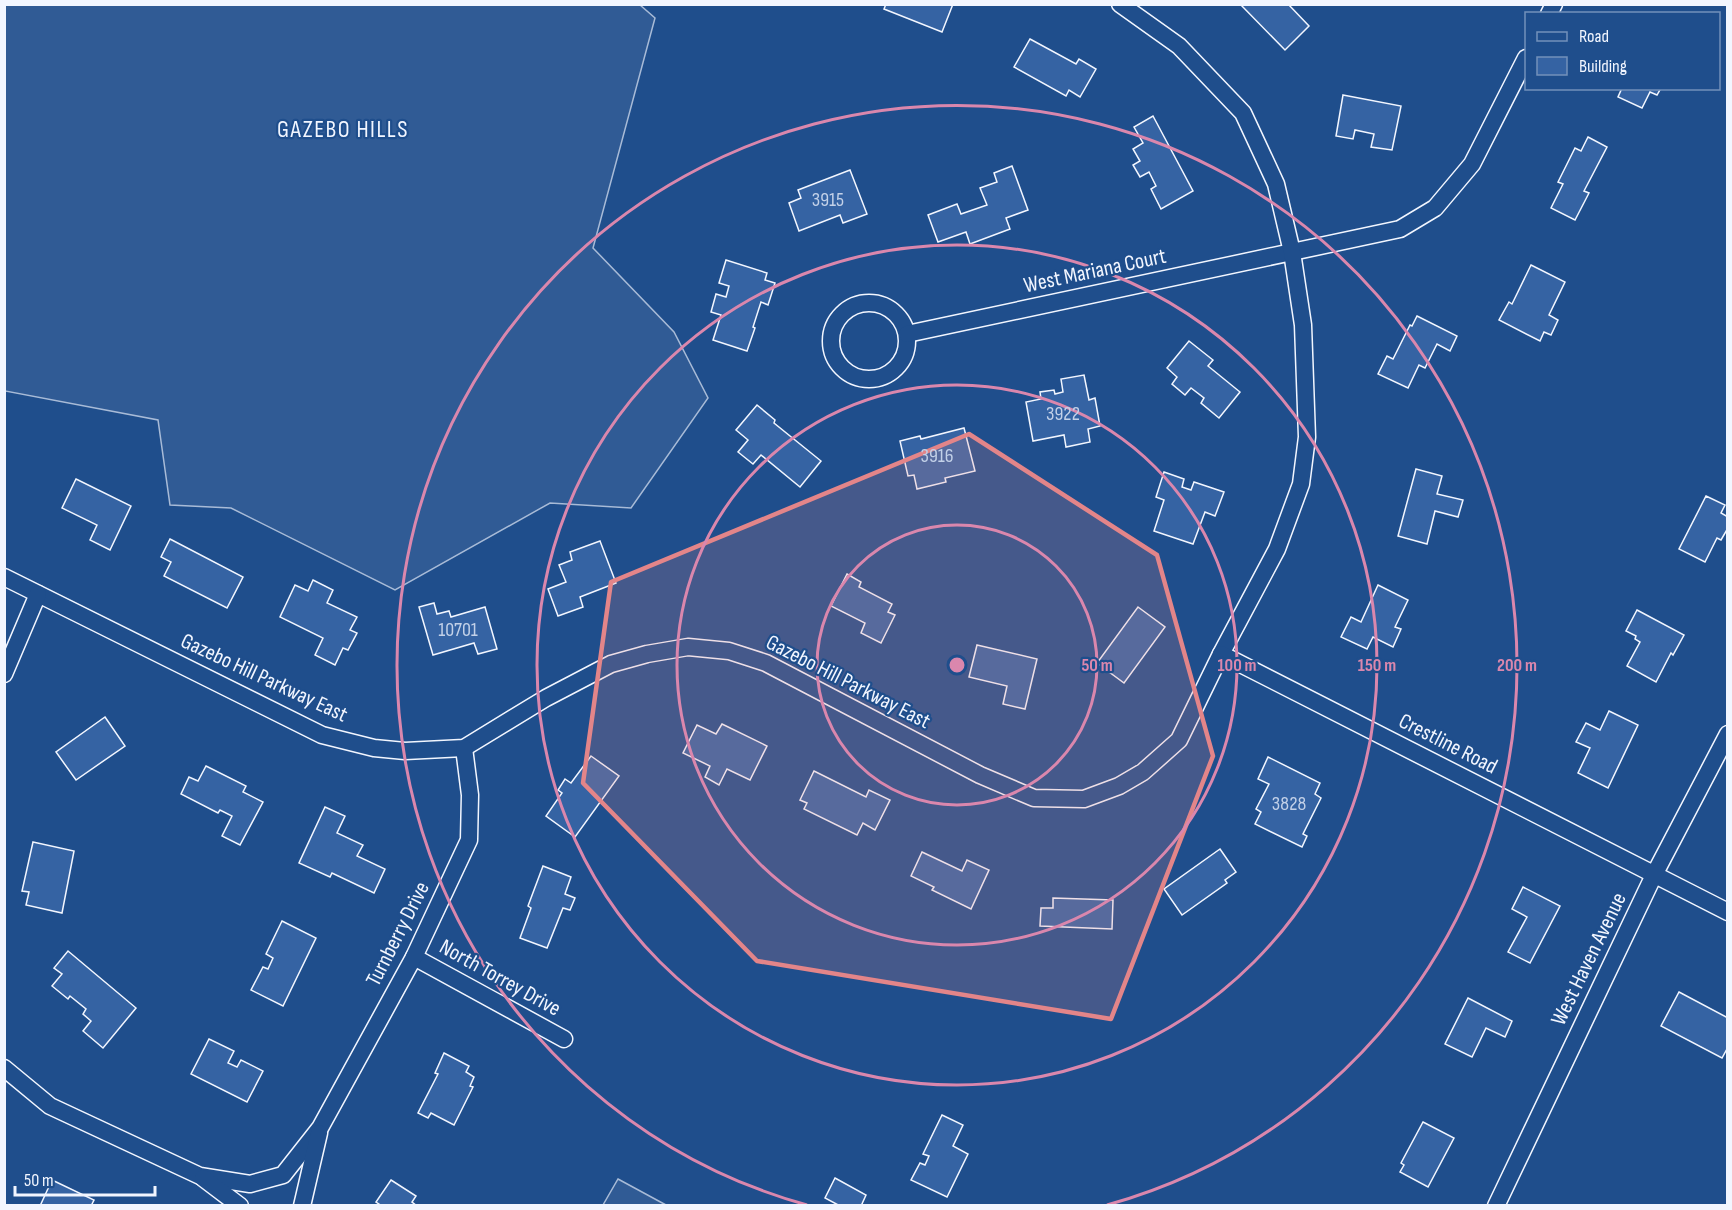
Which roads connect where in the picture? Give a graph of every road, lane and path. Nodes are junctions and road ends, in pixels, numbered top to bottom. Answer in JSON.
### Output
{"nodes":[{"id":1,"x":1120,"y":4,"type":"edge"},
{"id":2,"x":1525,"y":62,"type":"edge"},
{"id":3,"x":1292,"y":252,"type":"junction"},
{"id":4,"x":907,"y":334,"type":"junction"},
{"id":5,"x":4,"y":577,"type":"edge"},
{"id":6,"x":38,"y":594,"type":"junction"},
{"id":7,"x":1221,"y":654,"type":"junction"},
{"id":8,"x":4,"y":674,"type":"edge"},
{"id":9,"x":1728,"y":734,"type":"edge"},
{"id":10,"x":464,"y":748,"type":"junction"},
{"id":11,"x":1654,"y":875,"type":"junction"},
{"id":12,"x":1728,"y":912,"type":"edge"},
{"id":13,"x":414,"y":957,"type":"junction"},
{"id":14,"x":564,"y":1040,"type":"dead end"},
{"id":15,"x":4,"y":1068,"type":"edge"},
{"id":16,"x":320,"y":1128,"type":"junction"},
{"id":17,"x":200,"y":1176,"type":"junction"},
{"id":18,"x":240,"y":1206,"type":"edge"},
{"id":19,"x":302,"y":1206,"type":"edge"},
{"id":20,"x":1496,"y":1206,"type":"edge"}],
"edges":[{"from":1,"to":3,"type":"street","name":"Gazebo Hill Parkway East"},
{"from":2,"to":3,"type":"street","name":"West Mariana Court"},
{"from":3,"to":4,"type":"street","name":"West Mariana Court"},
{"from":3,"to":7,"type":"street","name":"Gazebo Hill Parkway East"},
{"from":4,"to":4,"type":"street"},
{"from":5,"to":6,"type":"street","name":"Gazebo Hill Parkway East"},
{"from":6,"to":8,"type":"street"},
{"from":6,"to":10,"type":"street","name":"Gazebo Hill Parkway East"},
{"from":7,"to":10,"type":"street","name":"Gazebo Hill Parkway East"},
{"from":7,"to":11,"type":"street","name":"Crestline Road"},
{"from":9,"to":11,"type":"street","name":"West Haven Avenue"},
{"from":10,"to":13,"type":"street","name":"Turnberry Drive"},
{"from":11,"to":12,"type":"street","name":"Crestline Road"},
{"from":11,"to":20,"type":"street","name":"West Haven Avenue"},
{"from":13,"to":14,"type":"street","name":"North Torrey Drive"},
{"from":13,"to":16,"type":"street","name":"Turnberry Drive"},
{"from":15,"to":17,"type":"street","name":"Turnberry Drive"},
{"from":16,"to":17,"type":"street","name":"Turnberry Drive"},
{"from":16,"to":19,"type":"street","name":"Turnberry Drive"},
{"from":17,"to":18,"type":"street","name":"Turnberry Drive"}]}
